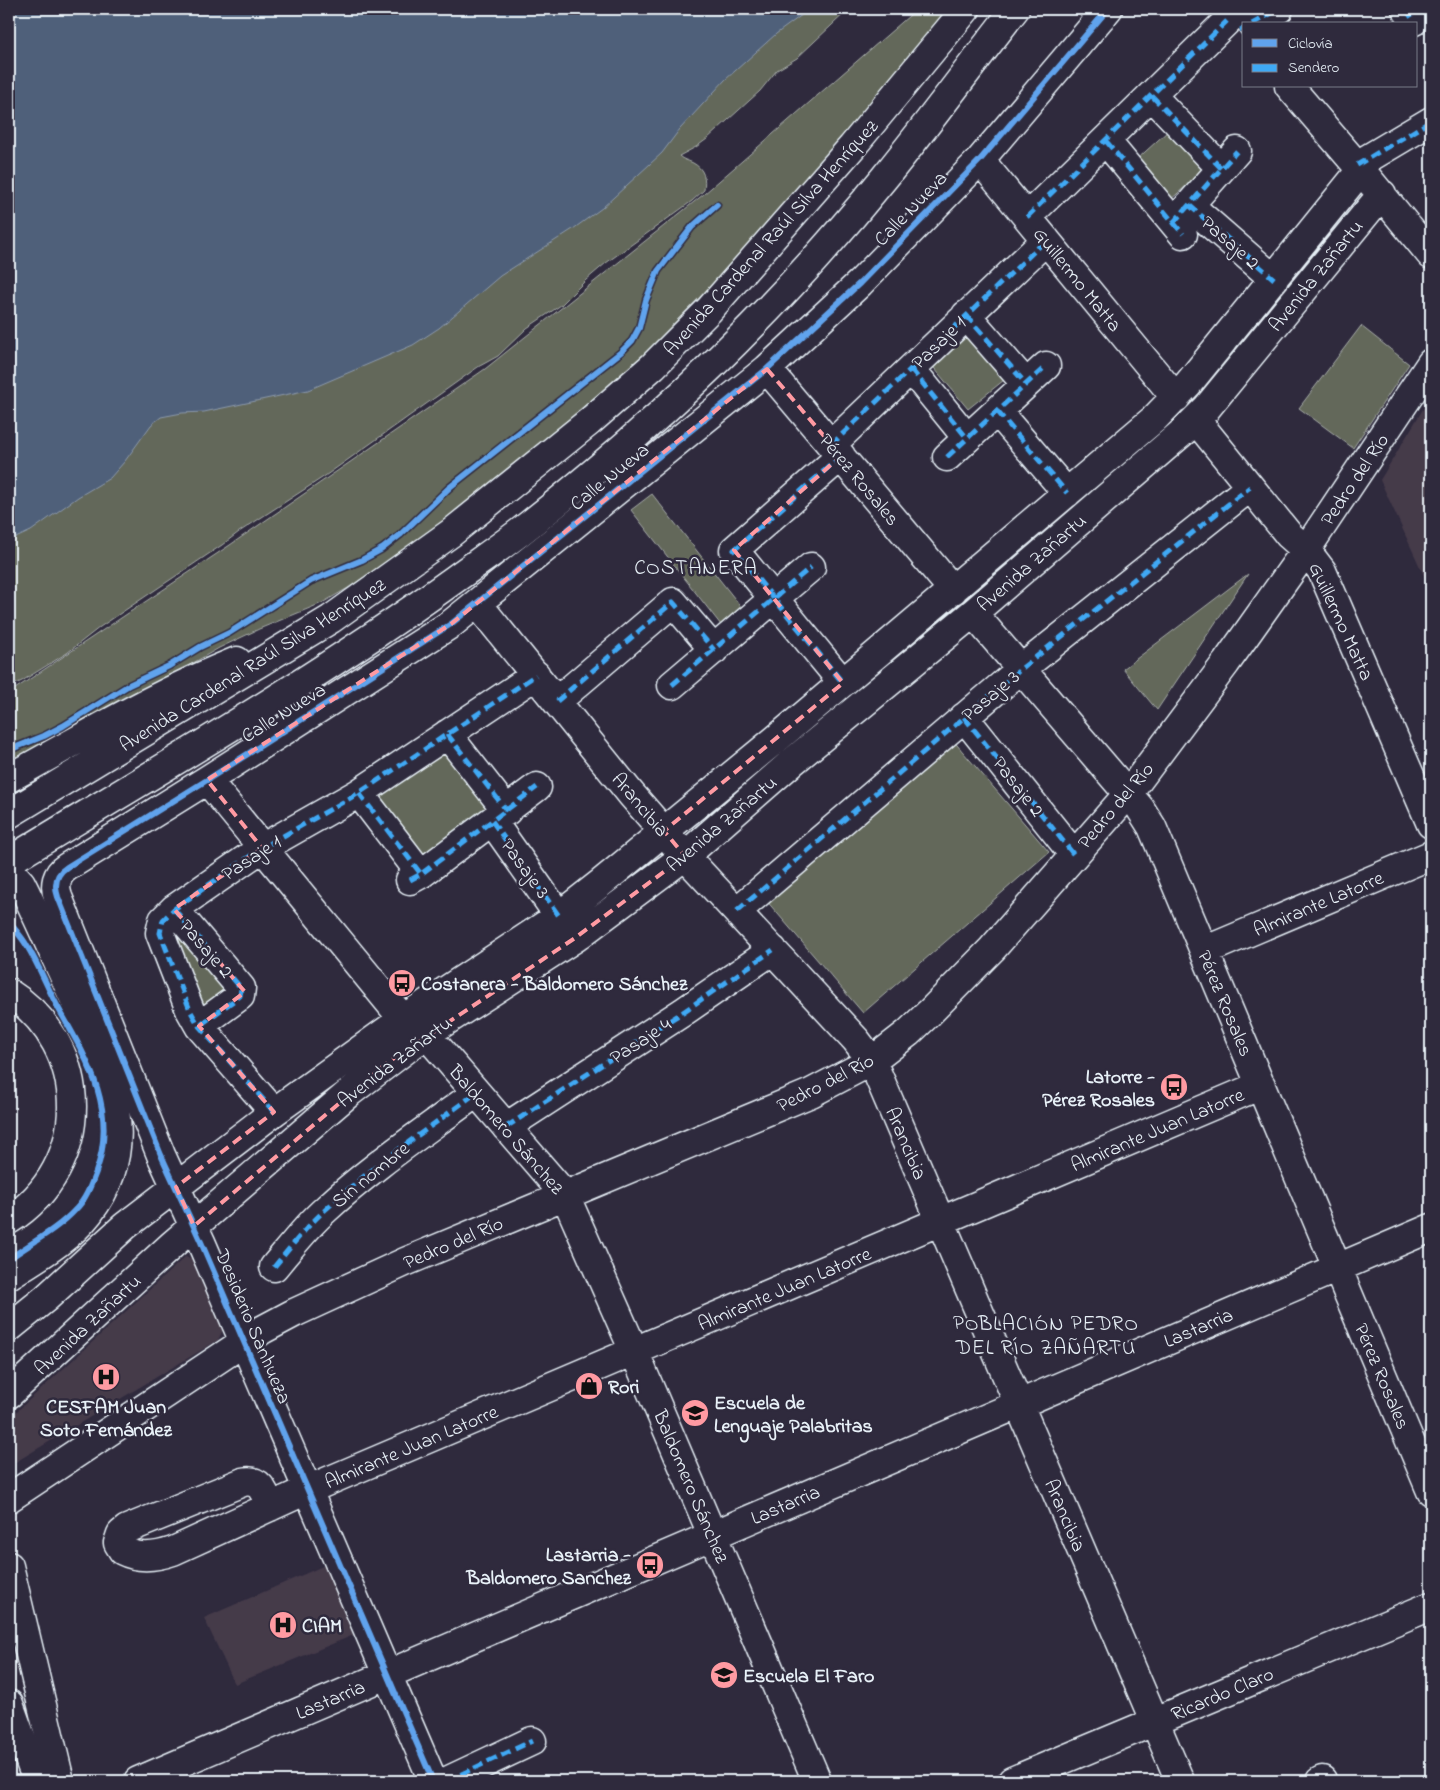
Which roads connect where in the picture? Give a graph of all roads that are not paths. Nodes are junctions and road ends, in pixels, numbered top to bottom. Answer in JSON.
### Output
{"nodes":[{"id":1,"x":966,"y":9,"type":"edge"},
{"id":2,"x":1015,"y":9,"type":"edge"},
{"id":3,"x":1279,"y":9,"type":"edge"},
{"id":4,"x":1102,"y":11,"type":"edge"},
{"id":5,"x":1237,"y":22,"type":"edge"},
{"id":6,"x":1291,"y":88,"type":"edge"},
{"id":7,"x":1152,"y":96,"type":"junction"},
{"id":8,"x":1431,"y":121,"type":"edge"},
{"id":9,"x":1106,"y":141,"type":"junction"},
{"id":10,"x":980,"y":160,"type":"junction"},
{"id":11,"x":1359,"y":167,"type":"junction"},
{"id":12,"x":1382,"y":194,"type":"junction"},
{"id":13,"x":1027,"y":217,"type":"junction"},
{"id":14,"x":1182,"y":221,"type":"junction"},
{"id":15,"x":1046,"y":240,"type":"junction"},
{"id":16,"x":1431,"y":255,"type":"edge"},
{"id":17,"x":1274,"y":279,"type":"junction"},
{"id":18,"x":966,"y":315,"type":"junction"},
{"id":19,"x":1431,"y":363,"type":"edge"},
{"id":20,"x":1046,"y":366,"type":"dead end"},
{"id":21,"x":767,"y":368,"type":"junction"},
{"id":22,"x":911,"y":368,"type":"junction"},
{"id":23,"x":1026,"y":384,"type":"junction"},
{"id":24,"x":1176,"y":398,"type":"junction"},
{"id":25,"x":997,"y":411,"type":"junction"},
{"id":26,"x":1196,"y":420,"type":"junction"},
{"id":27,"x":967,"y":438,"type":"junction"},
{"id":28,"x":836,"y":450,"type":"junction"},
{"id":29,"x":947,"y":456,"type":"dead end"},
{"id":30,"x":1250,"y":487,"type":"junction"},
{"id":31,"x":1067,"y":493,"type":"junction"},
{"id":32,"x":1306,"y":550,"type":"junction"},
{"id":33,"x":811,"y":567,"type":"dead end"},
{"id":34,"x":953,"y":590,"type":"junction"},
{"id":35,"x":774,"y":599,"type":"junction"},
{"id":36,"x":477,"y":603,"type":"junction"},
{"id":37,"x":973,"y":613,"type":"junction"},
{"id":38,"x":308,"y":633,"type":"junction"},
{"id":39,"x":714,"y":650,"type":"junction"},
{"id":40,"x":1021,"y":668,"type":"junction"},
{"id":41,"x":536,"y":675,"type":"junction"},
{"id":42,"x":843,"y":683,"type":"junction"},
{"id":43,"x":672,"y":685,"type":"dead end"},
{"id":44,"x":557,"y":701,"type":"junction"},
{"id":45,"x":964,"y":717,"type":"junction"},
{"id":46,"x":447,"y":734,"type":"junction"},
{"id":47,"x":9,"y":778,"type":"edge"},
{"id":48,"x":207,"y":780,"type":"junction"},
{"id":49,"x":537,"y":788,"type":"dead end"},
{"id":50,"x":359,"y":793,"type":"junction"},
{"id":51,"x":1128,"y":794,"type":"junction"},
{"id":52,"x":9,"y":814,"type":"edge"},
{"id":53,"x":499,"y":816,"type":"junction"},
{"id":54,"x":1431,"y":824,"type":"edge"},
{"id":55,"x":664,"y":832,"type":"junction"},
{"id":56,"x":262,"y":848,"type":"junction"},
{"id":57,"x":1074,"y":855,"type":"junction"},
{"id":58,"x":1431,"y":855,"type":"edge"},
{"id":59,"x":685,"y":856,"type":"junction"},
{"id":60,"x":9,"y":861,"type":"edge"},
{"id":61,"x":9,"y":870,"type":"edge"},
{"id":62,"x":57,"y":879,"type":"joint"},
{"id":63,"x":174,"y":909,"type":"junction"},
{"id":64,"x":737,"y":911,"type":"junction"},
{"id":65,"x":559,"y":916,"type":"junction"},
{"id":66,"x":773,"y":950,"type":"junction"},
{"id":67,"x":1204,"y":951,"type":"junction"},
{"id":68,"x":9,"y":993,"type":"edge"},
{"id":69,"x":403,"y":1019,"type":"junction"},
{"id":70,"x":199,"y":1026,"type":"junction"},
{"id":71,"x":426,"y":1034,"type":"junction"},
{"id":72,"x":872,"y":1061,"type":"junction"},
{"id":73,"x":1261,"y":1085,"type":"junction"},
{"id":74,"x":476,"y":1094,"type":"junction"},
{"id":75,"x":274,"y":1112,"type":"junction"},
{"id":76,"x":506,"y":1128,"type":"junction"},
{"id":77,"x":176,"y":1187,"type":"junction"},
{"id":78,"x":566,"y":1195,"type":"junction"},
{"id":79,"x":9,"y":1220,"type":"edge"},
{"id":80,"x":940,"y":1221,"type":"junction"},
{"id":81,"x":194,"y":1226,"type":"junction"},
{"id":82,"x":1431,"y":1228,"type":"edge"},
{"id":83,"x":274,"y":1267,"type":"dead end"},
{"id":84,"x":1337,"y":1267,"type":"junction"},
{"id":85,"x":9,"y":1276,"type":"edge"},
{"id":86,"x":9,"y":1328,"type":"edge"},
{"id":87,"x":243,"y":1343,"type":"junction"},
{"id":88,"x":634,"y":1351,"type":"junction"},
{"id":89,"x":9,"y":1394,"type":"edge"},
{"id":90,"x":1019,"y":1404,"type":"junction"},
{"id":91,"x":307,"y":1490,"type":"junction"},
{"id":92,"x":1431,"y":1491,"type":"edge"},
{"id":93,"x":9,"y":1498,"type":"edge"},
{"id":94,"x":270,"y":1507,"type":"junction"},
{"id":95,"x":713,"y":1535,"type":"junction"},
{"id":96,"x":9,"y":1566,"type":"edge"},
{"id":97,"x":1431,"y":1606,"type":"edge"},
{"id":98,"x":387,"y":1675,"type":"junction"},
{"id":99,"x":9,"y":1704,"type":"edge"},
{"id":100,"x":1155,"y":1722,"type":"junction"},
{"id":101,"x":532,"y":1741,"type":"dead end"},
{"id":102,"x":37,"y":1781,"type":"edge"},
{"id":103,"x":60,"y":1781,"type":"edge"},
{"id":104,"x":138,"y":1781,"type":"edge"},
{"id":105,"x":433,"y":1781,"type":"edge"},
{"id":106,"x":447,"y":1781,"type":"edge"},
{"id":107,"x":818,"y":1781,"type":"edge"},
{"id":108,"x":1012,"y":1781,"type":"edge"},
{"id":109,"x":1180,"y":1781,"type":"edge"}],
"edges":[{"from":1,"to":38,"type":"street","name":"Avenida Cardenal Raúl Silva Henríquez"},
{"from":2,"to":60,"type":"street","name":"Avenida Cardenal Raúl Silva Henríquez"},
{"from":3,"to":5,"type":"street"},
{"from":4,"to":10,"type":"street","name":"Calle Nueva"},
{"from":5,"to":7,"type":"street"},
{"from":6,"to":11,"type":"street"},
{"from":7,"to":9,"type":"street"},
{"from":7,"to":14,"type":"street","name":"Pasaje 2"},
{"from":8,"to":11,"type":"street"},
{"from":9,"to":13,"type":"street"},
{"from":9,"to":14,"type":"street","name":"Pasaje 2"},
{"from":10,"to":13,"type":"street","name":"Guillermo Matta"},
{"from":10,"to":21,"type":"street","name":"Calle Nueva"},
{"from":11,"to":12,"type":"street"},
{"from":11,"to":17,"type":"street","name":"Avenida Zañartu"},
{"from":12,"to":16,"type":"street"},
{"from":12,"to":26,"type":"street","name":"Avenida Zañartu"},
{"from":13,"to":15,"type":"street","name":"Guillermo Matta"},
{"from":14,"to":17,"type":"street","name":"Pasaje 2"},
{"from":15,"to":18,"type":"street","name":"Pasaje 1"},
{"from":15,"to":24,"type":"street","name":"Guillermo Matta"},
{"from":17,"to":24,"type":"street","name":"Avenida Zañartu"},
{"from":18,"to":22,"type":"street","name":"Pasaje 1"},
{"from":18,"to":23,"type":"street"},
{"from":19,"to":32,"type":"street","name":"Pedro del Río"},
{"from":20,"to":23,"type":"street"},
{"from":21,"to":28,"type":"street","name":"Pérez Rosales"},
{"from":21,"to":36,"type":"street","name":"Calle Nueva"},
{"from":22,"to":27,"type":"street"},
{"from":22,"to":28,"type":"street","name":"Pasaje 1"},
{"from":23,"to":25,"type":"street"},
{"from":24,"to":31,"type":"street","name":"Avenida Zañartu"},
{"from":25,"to":27,"type":"street"},
{"from":25,"to":31,"type":"street"},
{"from":26,"to":30,"type":"street","name":"Guillermo Matta"},
{"from":26,"to":37,"type":"street","name":"Avenida Zañartu"},
{"from":27,"to":29,"type":"street"},
{"from":28,"to":34,"type":"street","name":"Pérez Rosales"},
{"from":28,"to":35,"type":"street","name":"Pasaje 1"},
{"from":30,"to":32,"type":"street","name":"Guillermo Matta"},
{"from":30,"to":40,"type":"street","name":"Pasaje 3"},
{"from":31,"to":34,"type":"street","name":"Avenida Zañartu"},
{"from":32,"to":51,"type":"street","name":"Pedro del Río"},
{"from":32,"to":54,"type":"street","name":"Guillermo Matta"},
{"from":33,"to":35,"type":"street"},
{"from":34,"to":42,"type":"street","name":"Avenida Zañartu"},
{"from":35,"to":39,"type":"street"},
{"from":35,"to":42,"type":"street"},
{"from":36,"to":41,"type":"street","name":"Arancibia"},
{"from":36,"to":48,"type":"street","name":"Calle Nueva"},
{"from":37,"to":40,"type":"street","name":"Pérez Rosales"},
{"from":37,"to":59,"type":"street","name":"Avenida Zañartu"},
{"from":38,"to":47,"type":"street"},
{"from":38,"to":52,"type":"street","name":"Avenida Cardenal Raúl Silva Henríquez"},
{"from":39,"to":43,"type":"street"},
{"from":39,"to":44,"type":"street"},
{"from":40,"to":45,"type":"street","name":"Pasaje 3"},
{"from":40,"to":51,"type":"street","name":"Pérez Rosales"},
{"from":41,"to":44,"type":"street","name":"Arancibia"},
{"from":41,"to":46,"type":"street","name":"Pasaje 1"},
{"from":42,"to":55,"type":"street","name":"Avenida Zañartu"},
{"from":44,"to":55,"type":"street","name":"Arancibia"},
{"from":45,"to":57,"type":"street","name":"Pasaje 2"},
{"from":45,"to":64,"type":"street","name":"Pasaje 3"},
{"from":46,"to":50,"type":"street","name":"Pasaje 1"},
{"from":46,"to":53,"type":"street"},
{"from":48,"to":56,"type":"street"},
{"from":48,"to":62,"type":"street","name":"Calle Nueva"},
{"from":49,"to":53,"type":"street","name":"Pasaje 3"},
{"from":50,"to":53,"type":"street","name":"Pasaje 3"},
{"from":50,"to":56,"type":"street","name":"Pasaje 1"},
{"from":51,"to":57,"type":"street","name":"Pedro del Río"},
{"from":51,"to":67,"type":"street","name":"Pérez Rosales"},
{"from":53,"to":65,"type":"street","name":"Pasaje 3"},
{"from":55,"to":59,"type":"street","name":"Arancibia"},
{"from":55,"to":65,"type":"street","name":"Avenida Zañartu"},
{"from":56,"to":63,"type":"street","name":"Pasaje 1"},
{"from":56,"to":69,"type":"street"},
{"from":57,"to":72,"type":"street","name":"Pedro del Río"},
{"from":58,"to":67,"type":"street","name":"Almirante Latorre"},
{"from":59,"to":64,"type":"street","name":"Arancibia"},
{"from":59,"to":71,"type":"street","name":"Avenida Zañartu"},
{"from":61,"to":85,"type":"street"},
{"from":62,"to":77,"type":"street","name":"Desiderio Sanhueza"},
{"from":63,"to":70,"type":"street","name":"Pasaje 1"},
{"from":63,"to":70,"type":"street","name":"Pasaje 2"},
{"from":64,"to":66,"type":"street","name":"Arancibia"},
{"from":65,"to":69,"type":"street","name":"Avenida Zañartu"},
{"from":66,"to":72,"type":"street","name":"Arancibia"},
{"from":66,"to":76,"type":"street","name":"Pasaje 4"},
{"from":67,"to":73,"type":"street","name":"Pérez Rosales"},
{"from":68,"to":79,"type":"street"},
{"from":69,"to":75,"type":"street","name":"Avenida Zañartu"},
{"from":70,"to":75,"type":"street","name":"Pasaje 1"},
{"from":71,"to":74,"type":"street","name":"Baldomero Sánchez"},
{"from":71,"to":81,"type":"street","name":"Avenida Zañartu"},
{"from":72,"to":78,"type":"street","name":"Pedro del Río"},
{"from":72,"to":80,"type":"street","name":"Arancibia"},
{"from":73,"to":80,"type":"street","name":"Almirante Juan Latorre"},
{"from":73,"to":84,"type":"street","name":"Pérez Rosales"},
{"from":74,"to":76,"type":"street","name":"Baldomero Sánchez"},
{"from":74,"to":83,"type":"street","name":"Sin nombre"},
{"from":75,"to":77,"type":"street","name":"Avenida Zañartu"},
{"from":76,"to":78,"type":"street","name":"Baldomero Sánchez"},
{"from":77,"to":81,"type":"street","name":"Desiderio Sanhueza"},
{"from":77,"to":86,"type":"street","name":"Avenida Zañartu"},
{"from":78,"to":87,"type":"street","name":"Pedro del Río"},
{"from":78,"to":88,"type":"street","name":"Baldomero Sánchez"},
{"from":80,"to":88,"type":"street","name":"Almirante Juan Latorre"},
{"from":80,"to":90,"type":"street","name":"Arancibia"},
{"from":81,"to":87,"type":"street","name":"Desiderio Sanhueza"},
{"from":81,"to":89,"type":"street","name":"Avenida Zañartu"},
{"from":82,"to":84,"type":"street","name":"Lastarria"},
{"from":84,"to":90,"type":"street","name":"Lastarria"},
{"from":84,"to":92,"type":"street","name":"Pérez Rosales"},
{"from":87,"to":91,"type":"street","name":"Desiderio Sanhueza"},
{"from":87,"to":93,"type":"street","name":"Pedro del Río"},
{"from":88,"to":91,"type":"street","name":"Almirante Juan Latorre"},
{"from":88,"to":95,"type":"street","name":"Baldomero Sánchez"},
{"from":90,"to":95,"type":"street","name":"Lastarria"},
{"from":90,"to":100,"type":"street","name":"Arancibia"},
{"from":91,"to":94,"type":"street","name":"Almirante Juan Latorre"},
{"from":91,"to":98,"type":"street","name":"Desiderio Sanhueza"},
{"from":94,"to":94,"type":"street","name":"Almirante Juan Latorre"},
{"from":95,"to":98,"type":"street","name":"Lastarria"},
{"from":95,"to":107,"type":"street","name":"Baldomero Sánchez"},
{"from":96,"to":103,"type":"street"},
{"from":97,"to":100,"type":"street","name":"Ricardo Claro"},
{"from":98,"to":104,"type":"street","name":"Lastarria"},
{"from":98,"to":105,"type":"street","name":"Desiderio Sanhueza"},
{"from":99,"to":102,"type":"street"},
{"from":100,"to":108,"type":"street","name":"Ricardo Claro"},
{"from":100,"to":109,"type":"street","name":"Arancibia"},
{"from":101,"to":106,"type":"street"}]}
